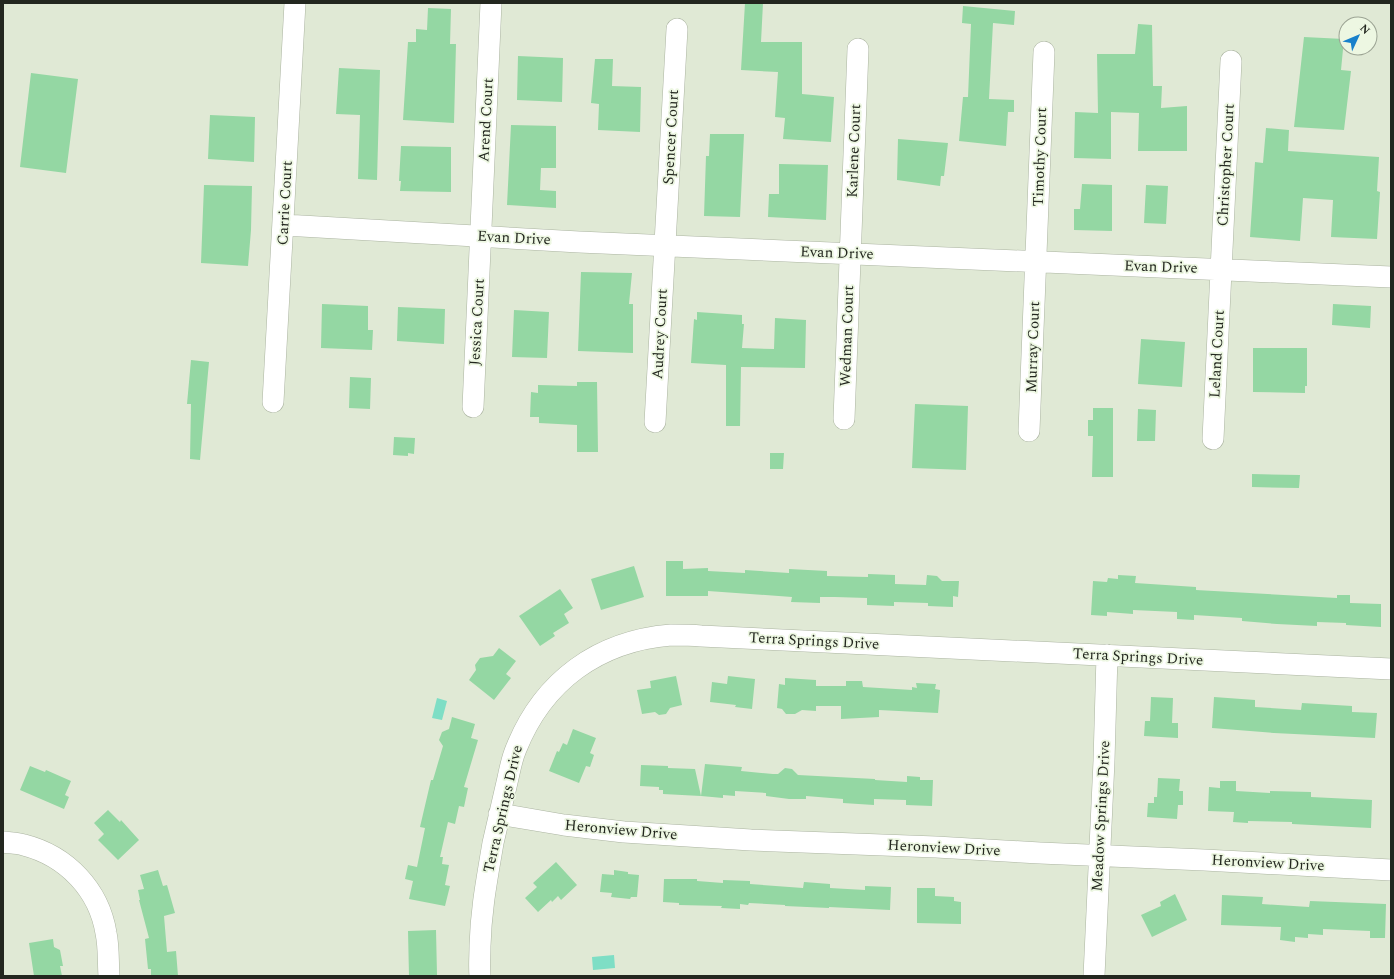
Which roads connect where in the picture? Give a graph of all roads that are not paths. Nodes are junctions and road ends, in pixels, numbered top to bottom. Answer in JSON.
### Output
{"nodes":[{"id":1,"x":295,"y":3,"type":"edge"},
{"id":2,"x":492,"y":3,"type":"edge"},
{"id":3,"x":677,"y":29,"type":"dead end"},
{"id":4,"x":858,"y":49,"type":"dead end"},
{"id":5,"x":1044,"y":52,"type":"dead end"},
{"id":6,"x":1231,"y":60,"type":"dead end"},
{"id":7,"x":284,"y":225,"type":"junction"},
{"id":8,"x":481,"y":236,"type":"junction"},
{"id":9,"x":665,"y":246,"type":"junction"},
{"id":10,"x":850,"y":254,"type":"junction"},
{"id":11,"x":1036,"y":262,"type":"junction"},
{"id":12,"x":1221,"y":270,"type":"junction"},
{"id":13,"x":1391,"y":277,"type":"edge"},
{"id":14,"x":273,"y":402,"type":"dead end"},
{"id":15,"x":473,"y":407,"type":"dead end"},
{"id":16,"x":844,"y":419,"type":"dead end"},
{"id":17,"x":655,"y":422,"type":"dead end"},
{"id":18,"x":1029,"y":431,"type":"dead end"},
{"id":19,"x":1213,"y":438,"type":"dead end"},
{"id":20,"x":1106,"y":655,"type":"junction"},
{"id":21,"x":1391,"y":669,"type":"edge"},
{"id":22,"x":499,"y":814,"type":"junction"},
{"id":23,"x":3,"y":842,"type":"edge"},
{"id":24,"x":1099,"y":855,"type":"junction"},
{"id":25,"x":1391,"y":870,"type":"edge"},
{"id":26,"x":109,"y":976,"type":"edge"},
{"id":27,"x":480,"y":976,"type":"edge"},
{"id":28,"x":1094,"y":976,"type":"edge"}],
"edges":[{"from":1,"to":7,"type":"street","name":"Carrie Court"},
{"from":2,"to":8,"type":"street","name":"Arend Court"},
{"from":3,"to":9,"type":"street","name":"Spencer Court"},
{"from":4,"to":10,"type":"street","name":"Karlene Court"},
{"from":5,"to":11,"type":"street","name":"Timothy Court"},
{"from":6,"to":12,"type":"street","name":"Christopher Court"},
{"from":7,"to":8,"type":"street","name":"Evan Drive"},
{"from":7,"to":14,"type":"street","name":"Carrie Court"},
{"from":8,"to":9,"type":"street","name":"Evan Drive"},
{"from":8,"to":15,"type":"street","name":"Jessica Court"},
{"from":9,"to":10,"type":"street","name":"Evan Drive"},
{"from":9,"to":17,"type":"street","name":"Audrey Court"},
{"from":10,"to":11,"type":"street","name":"Evan Drive"},
{"from":10,"to":16,"type":"street","name":"Wedman Court"},
{"from":11,"to":12,"type":"street","name":"Evan Drive"},
{"from":11,"to":18,"type":"street","name":"Murray Court"},
{"from":12,"to":13,"type":"street","name":"Evan Drive"},
{"from":12,"to":19,"type":"street","name":"Leland Court"},
{"from":20,"to":21,"type":"street","name":"Terra Springs Drive"},
{"from":20,"to":22,"type":"street","name":"Terra Springs Drive"},
{"from":20,"to":24,"type":"street","name":"Meadow Springs Drive"},
{"from":22,"to":24,"type":"street","name":"Heronview Drive"},
{"from":22,"to":27,"type":"street","name":"Terra Springs Drive"},
{"from":23,"to":26,"type":"street"},
{"from":24,"to":25,"type":"street","name":"Heronview Drive"},
{"from":24,"to":28,"type":"street","name":"Meadow Springs Drive"}]}
